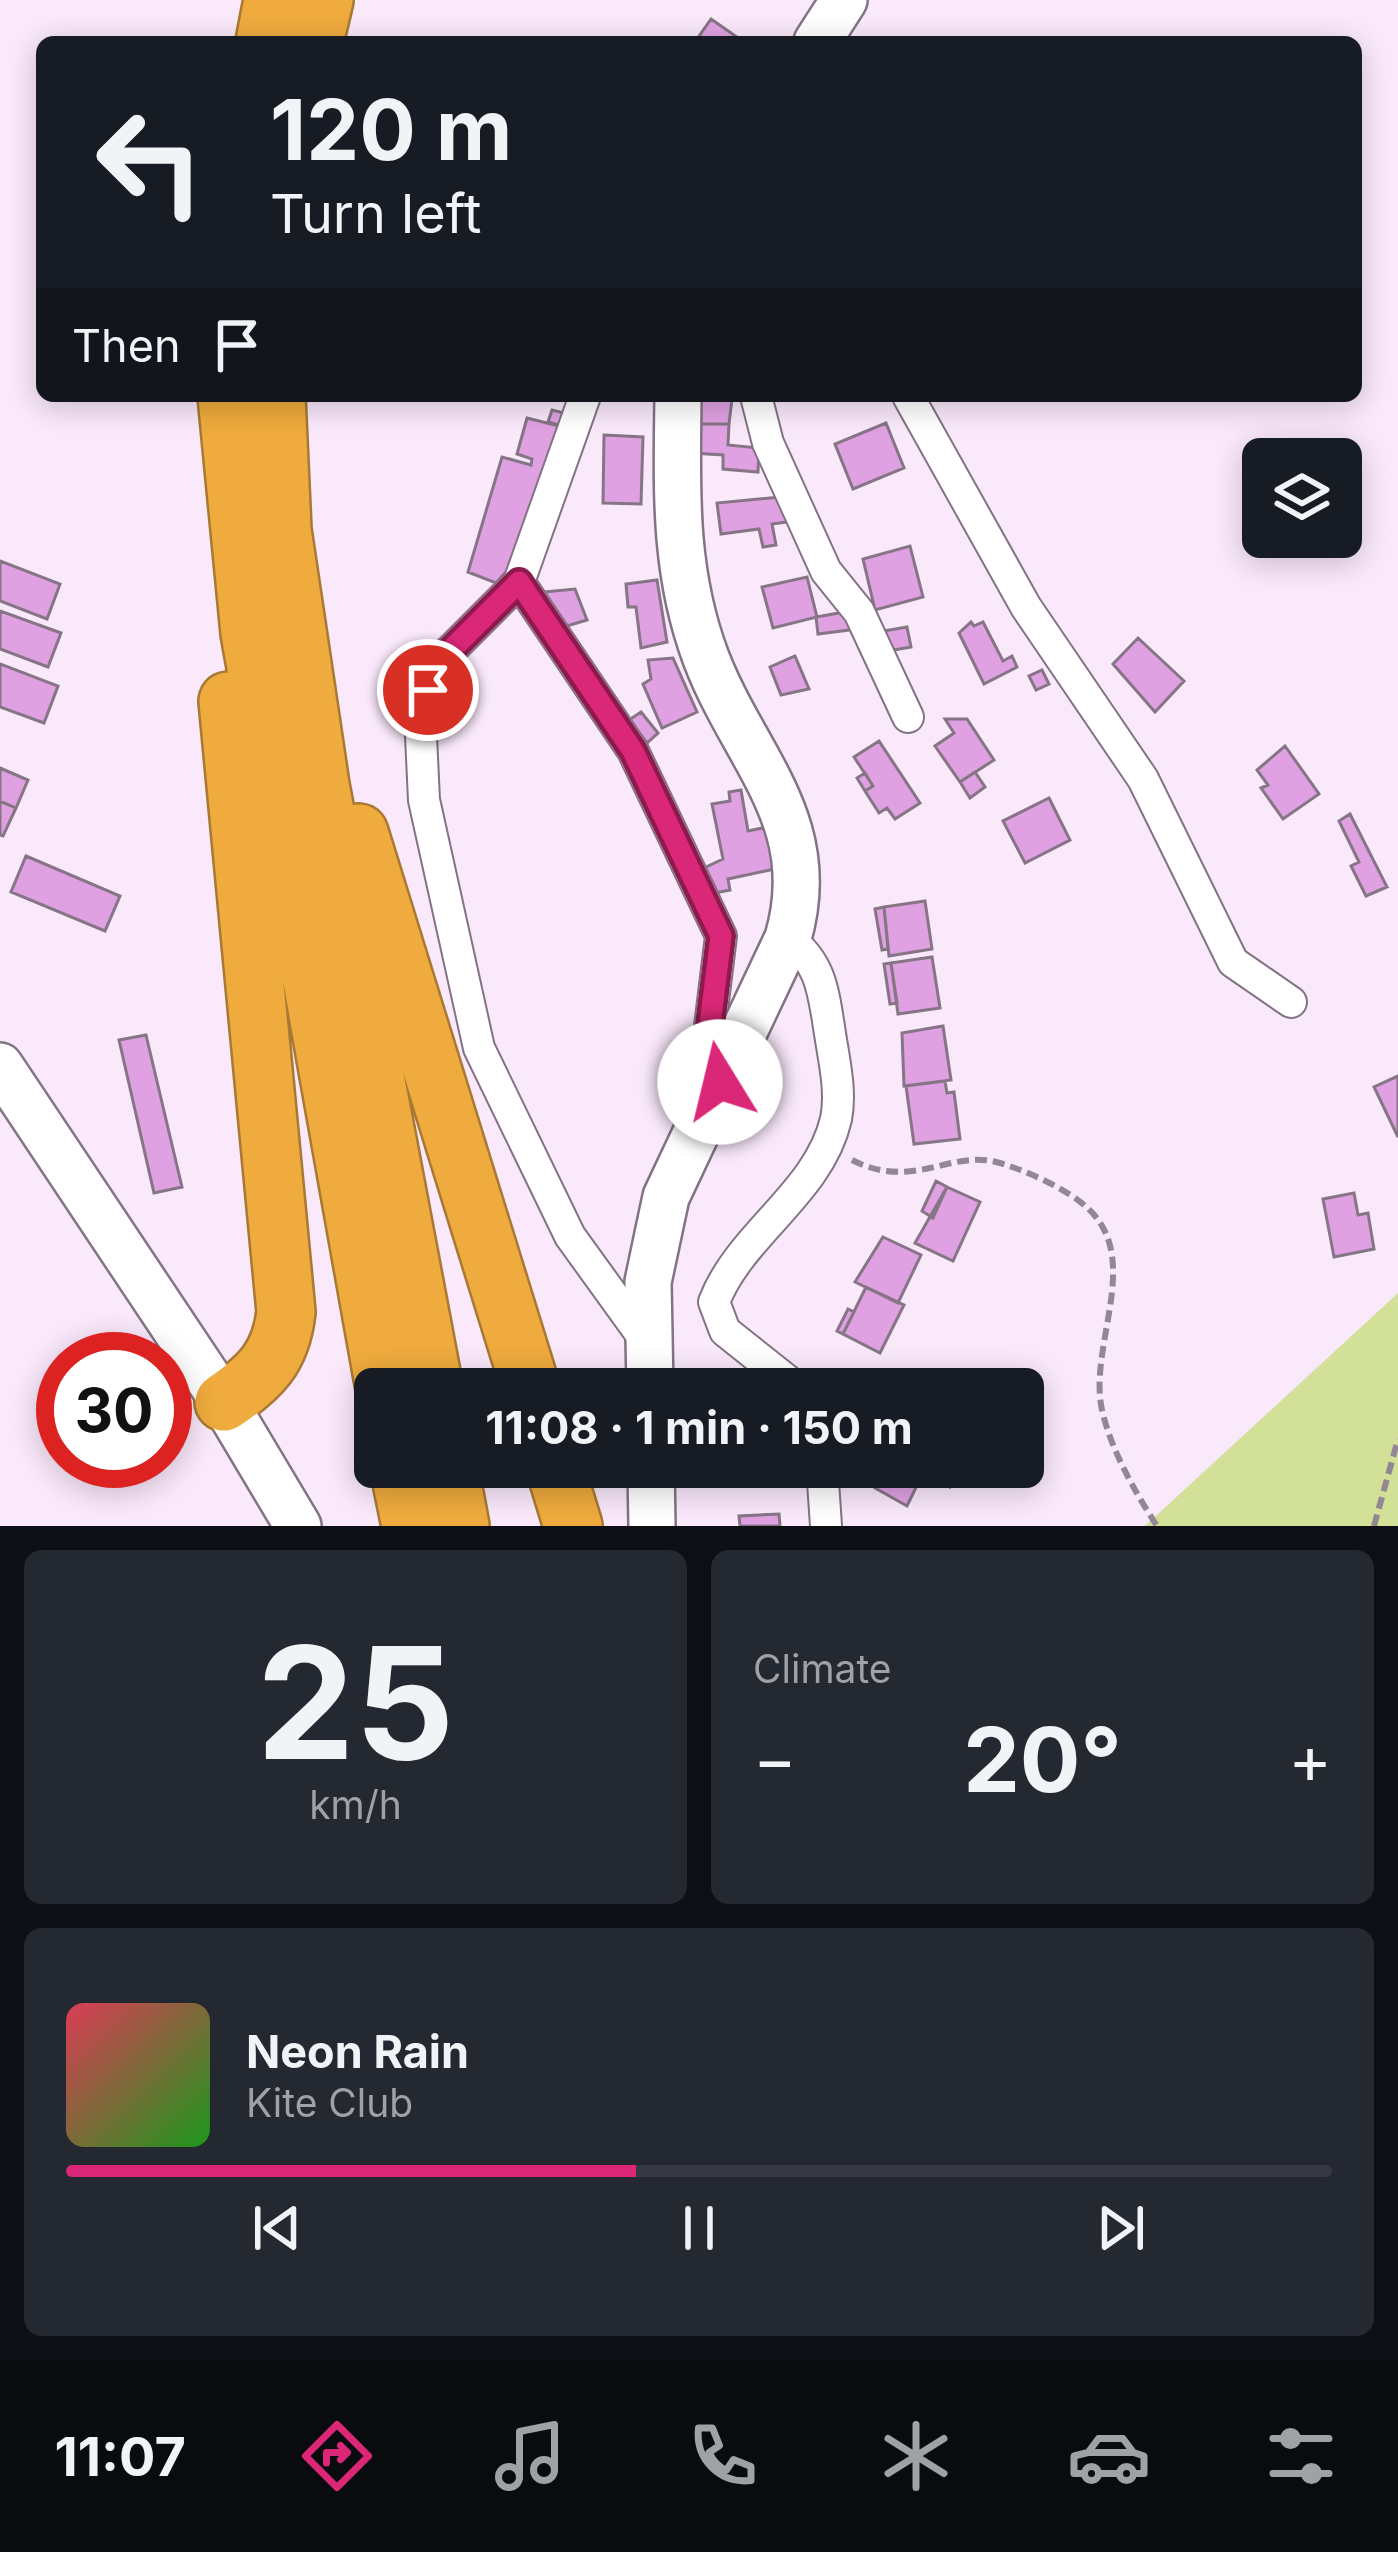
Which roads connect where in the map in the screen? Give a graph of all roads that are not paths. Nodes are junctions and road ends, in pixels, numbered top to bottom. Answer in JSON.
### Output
{"nodes":[{"id":1,"x":273,"y":0,"type":"edge"},
{"id":2,"x":324,"y":0,"type":"edge"},
{"id":3,"x":844,"y":0,"type":"edge"},
{"id":4,"x":266,"y":36,"type":"edge"},
{"id":5,"x":315,"y":36,"type":"edge"},
{"id":6,"x":821,"y":36,"type":"edge"},
{"id":7,"x":227,"y":402,"type":"edge"},
{"id":8,"x":276,"y":402,"type":"edge"},
{"id":9,"x":583,"y":402,"type":"edge"},
{"id":10,"x":678,"y":402,"type":"edge"},
{"id":11,"x":758,"y":402,"type":"edge"},
{"id":12,"x":911,"y":402,"type":"edge"},
{"id":13,"x":241,"y":569,"type":"junction"},
{"id":14,"x":519,"y":582,"type":"junction"},
{"id":15,"x":908,"y":717,"type":"dead end"},
{"id":16,"x":320,"y":785,"type":"junction"},
{"id":17,"x":788,"y":938,"type":"junction"},
{"id":18,"x":1291,"y":1002,"type":"dead end"},
{"id":19,"x":0,"y":1066,"type":"edge"},
{"id":20,"x":720,"y":1082,"type":"junction"},
{"id":21,"x":650,"y":1367,"type":"edge"},
{"id":22,"x":381,"y":1368,"type":"edge"},
{"id":23,"x":430,"y":1368,"type":"edge"},
{"id":24,"x":525,"y":1368,"type":"edge"},
{"id":25,"x":771,"y":1368,"type":"edge"},
{"id":26,"x":224,"y":1402,"type":"junction"},
{"id":27,"x":403,"y":1488,"type":"edge"},
{"id":28,"x":453,"y":1488,"type":"edge"},
{"id":29,"x":561,"y":1488,"type":"edge"},
{"id":30,"x":651,"y":1488,"type":"edge"},
{"id":31,"x":823,"y":1488,"type":"edge"},
{"id":32,"x":298,"y":1526,"type":"edge"},
{"id":33,"x":411,"y":1526,"type":"edge"},
{"id":34,"x":460,"y":1526,"type":"edge"},
{"id":35,"x":573,"y":1526,"type":"edge"},
{"id":36,"x":652,"y":1526,"type":"edge"},
{"id":37,"x":826,"y":1526,"type":"edge"}],
"edges":[{"from":1,"to":4,"type":"highway"},
{"from":2,"to":5,"type":"highway"},
{"from":3,"to":6,"type":"street"},
{"from":7,"to":13,"type":"highway"},
{"from":8,"to":16,"type":"highway"},
{"from":9,"to":14,"type":"street"},
{"from":10,"to":17,"type":"street"},
{"from":11,"to":15,"type":"street"},
{"from":12,"to":18,"type":"street"},
{"from":13,"to":22,"type":"highway"},
{"from":13,"to":26,"type":"highway"},
{"from":14,"to":20,"type":"street"},
{"from":14,"to":21,"type":"street"},
{"from":16,"to":23,"type":"highway"},
{"from":16,"to":24,"type":"highway"},
{"from":17,"to":20,"type":"street"},
{"from":17,"to":25,"type":"street"},
{"from":19,"to":26,"type":"street"},
{"from":20,"to":21,"type":"street"},
{"from":26,"to":32,"type":"street"},
{"from":27,"to":33,"type":"highway"},
{"from":28,"to":34,"type":"highway"},
{"from":29,"to":35,"type":"highway"},
{"from":30,"to":36,"type":"street"},
{"from":31,"to":37,"type":"street"}]}
